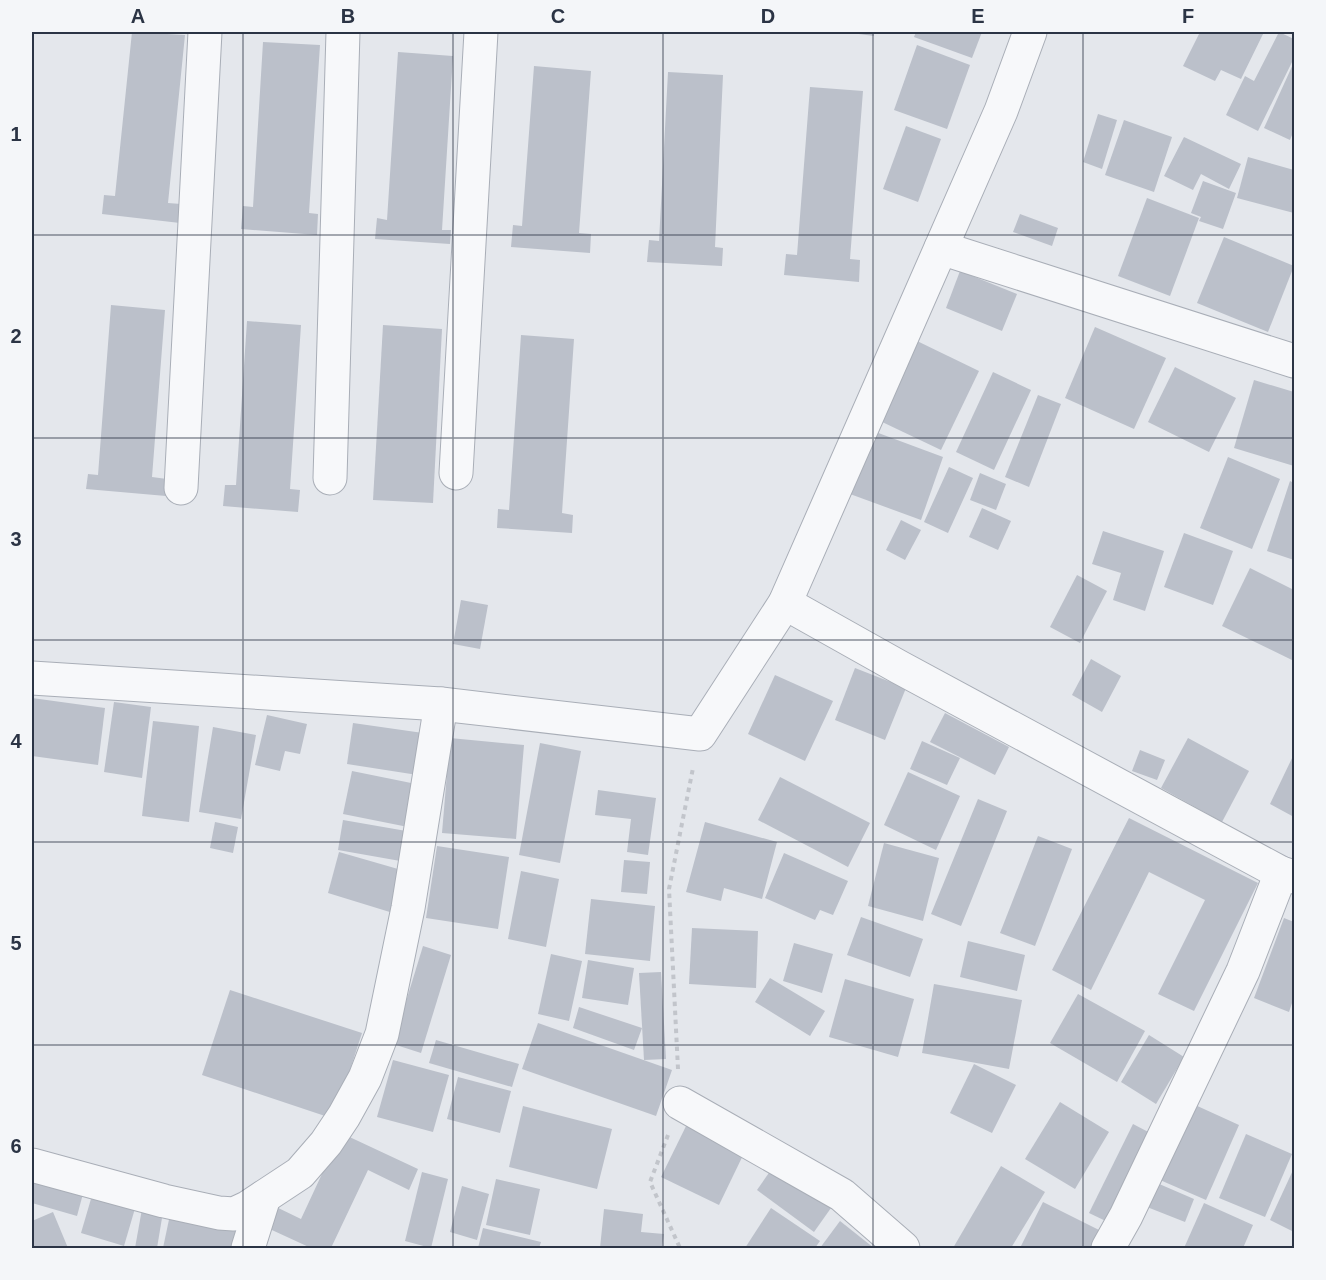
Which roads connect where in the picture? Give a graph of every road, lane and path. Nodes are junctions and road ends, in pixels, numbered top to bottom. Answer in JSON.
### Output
{"nodes":[{"id":1,"x":205,"y":32,"type":"edge"},
{"id":2,"x":343,"y":32,"type":"edge"},
{"id":3,"x":481,"y":32,"type":"edge"},
{"id":4,"x":1030,"y":32,"type":"edge"},
{"id":5,"x":941,"y":248,"type":"junction"},
{"id":6,"x":1294,"y":360,"type":"edge"},
{"id":7,"x":456,"y":473,"type":"dead end"},
{"id":8,"x":330,"y":478,"type":"dead end"},
{"id":9,"x":181,"y":488,"type":"dead end"},
{"id":10,"x":785,"y":603,"type":"junction"},
{"id":11,"x":32,"y":678,"type":"edge"},
{"id":12,"x":441,"y":704,"type":"junction"},
{"id":13,"x":700,"y":734,"type":"junction"},
{"id":14,"x":1288,"y":875,"type":"edge"},
{"id":15,"x":680,"y":1103,"type":"junction"},
{"id":16,"x":32,"y":1165,"type":"edge"},
{"id":17,"x":264,"y":1197,"type":"junction"},
{"id":18,"x":248,"y":1248,"type":"edge"},
{"id":19,"x":680,"y":1248,"type":"edge"},
{"id":20,"x":903,"y":1248,"type":"edge"},
{"id":21,"x":1108,"y":1248,"type":"edge"}],
"edges":[{"from":1,"to":9,"type":"street"},
{"from":2,"to":8,"type":"street"},
{"from":3,"to":7,"type":"street"},
{"from":4,"to":5,"type":"street"},
{"from":5,"to":6,"type":"street"},
{"from":5,"to":10,"type":"street"},
{"from":10,"to":13,"type":"street"},
{"from":10,"to":14,"type":"street"},
{"from":11,"to":12,"type":"street"},
{"from":12,"to":13,"type":"street"},
{"from":12,"to":17,"type":"street"},
{"from":13,"to":15,"type":"path"},
{"from":14,"to":21,"type":"street"},
{"from":15,"to":19,"type":"path"},
{"from":15,"to":20,"type":"street"},
{"from":16,"to":17,"type":"street"},
{"from":17,"to":18,"type":"street"}]}
